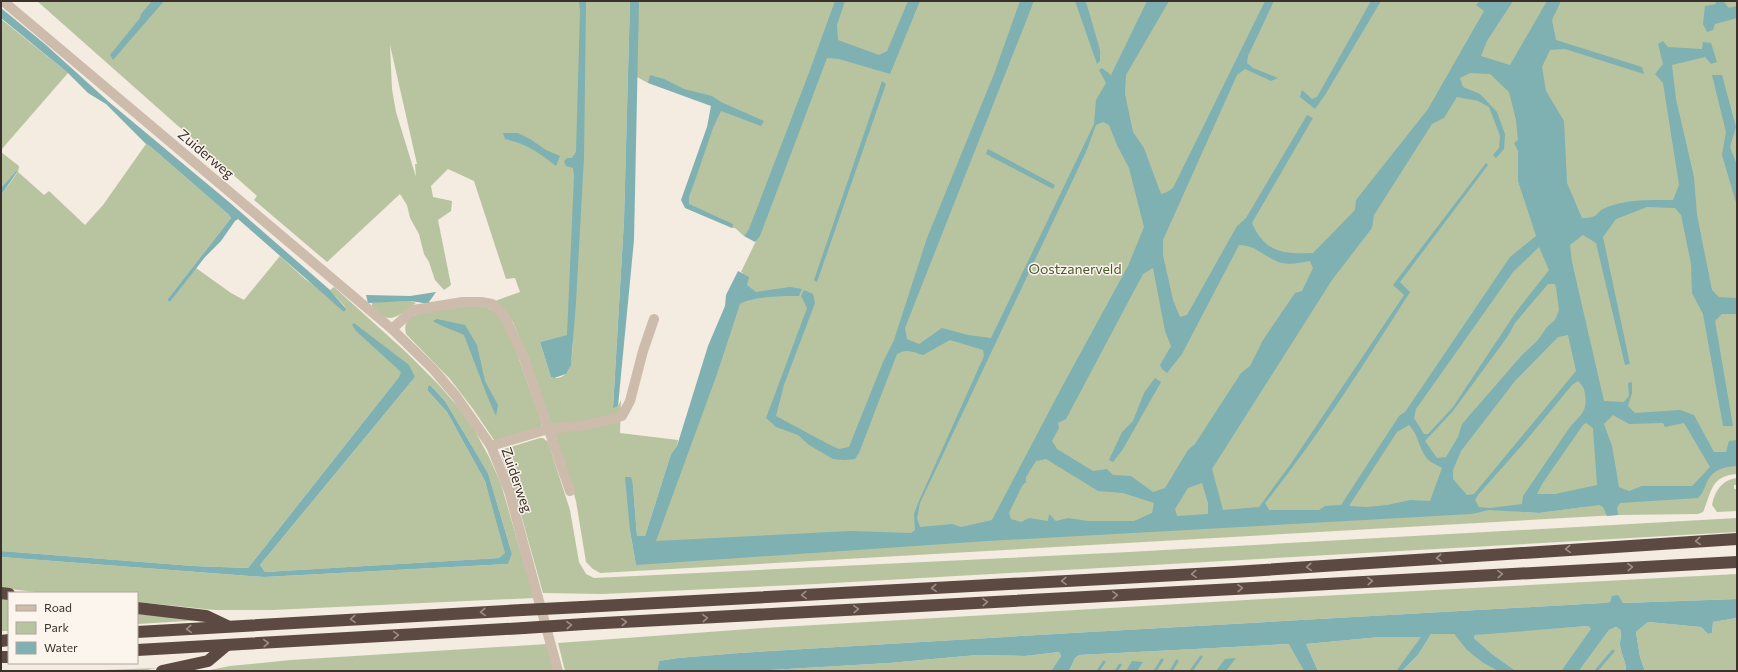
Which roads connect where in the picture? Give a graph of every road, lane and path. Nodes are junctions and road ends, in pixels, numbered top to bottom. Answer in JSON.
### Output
{"nodes":[{"id":1,"x":3,"y":1,"type":"edge"},
{"id":2,"x":654,"y":319,"type":"dead end"},
{"id":3,"x":392,"y":329,"type":"junction"},
{"id":4,"x":548,"y":429,"type":"junction"},
{"id":5,"x":491,"y":446,"type":"junction"},
{"id":6,"x":570,"y":491,"type":"dead end"},
{"id":7,"x":1737,"y":539,"type":"edge"},
{"id":8,"x":1737,"y":562,"type":"edge"},
{"id":9,"x":138,"y":608,"type":"edge"},
{"id":10,"x":228,"y":627,"type":"junction"},
{"id":11,"x":138,"y":632,"type":"edge"},
{"id":12,"x":227,"y":645,"type":"junction"},
{"id":13,"x":138,"y":650,"type":"edge"},
{"id":14,"x":162,"y":671,"type":"edge"},
{"id":15,"x":558,"y":671,"type":"edge"}],
"edges":[{"from":1,"to":3,"type":"street","name":"Zuiderweg"},
{"from":2,"to":4,"type":"street"},
{"from":3,"to":4,"type":"street"},
{"from":3,"to":5,"type":"street","name":"Zuiderweg"},
{"from":4,"to":5,"type":"street"},
{"from":4,"to":6,"type":"street"},
{"from":5,"to":15,"type":"street","name":"Zuiderweg"},
{"from":7,"to":10,"type":"highway","one_way":true,"bridge":true},
{"from":12,"to":8,"type":"highway","one_way":true,"bridge":true},
{"from":9,"to":10,"type":"highway"},
{"from":10,"to":11,"type":"highway","one_way":true},
{"from":12,"to":13,"type":"highway"},
{"from":12,"to":14,"type":"highway"}]}
